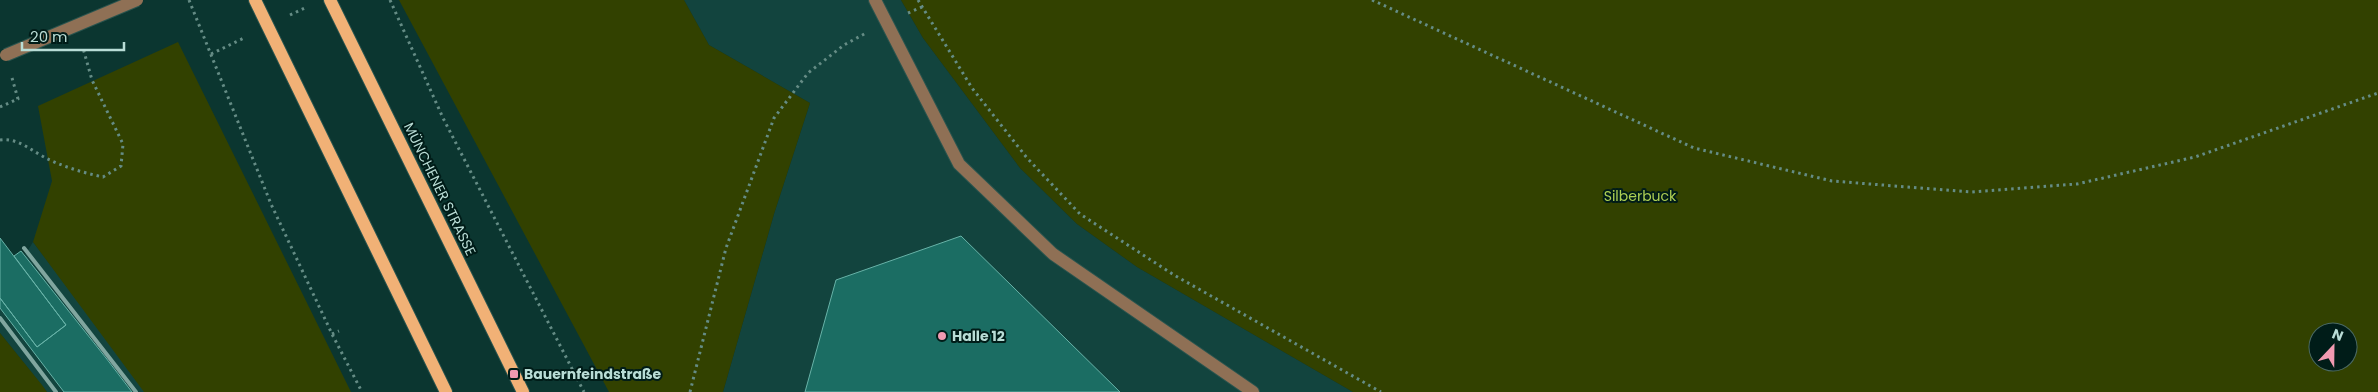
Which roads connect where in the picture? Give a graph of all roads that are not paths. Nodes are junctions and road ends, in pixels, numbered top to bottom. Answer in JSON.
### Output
{"nodes":[{"id":1,"x":137,"y":0,"type":"edge"},
{"id":2,"x":255,"y":0,"type":"edge"},
{"id":3,"x":330,"y":0,"type":"edge"},
{"id":4,"x":875,"y":0,"type":"edge"},
{"id":5,"x":3,"y":56,"type":"edge"},
{"id":6,"x":446,"y":392,"type":"edge"},
{"id":7,"x":523,"y":392,"type":"edge"},
{"id":8,"x":1253,"y":392,"type":"edge"}],
"edges":[{"from":1,"to":5,"type":"street","bridge":true},
{"from":2,"to":6,"type":"main road"},
{"from":3,"to":7,"type":"main road","name":"MÜNCHENER STRASSE"},
{"from":4,"to":8,"type":"street"}]}
